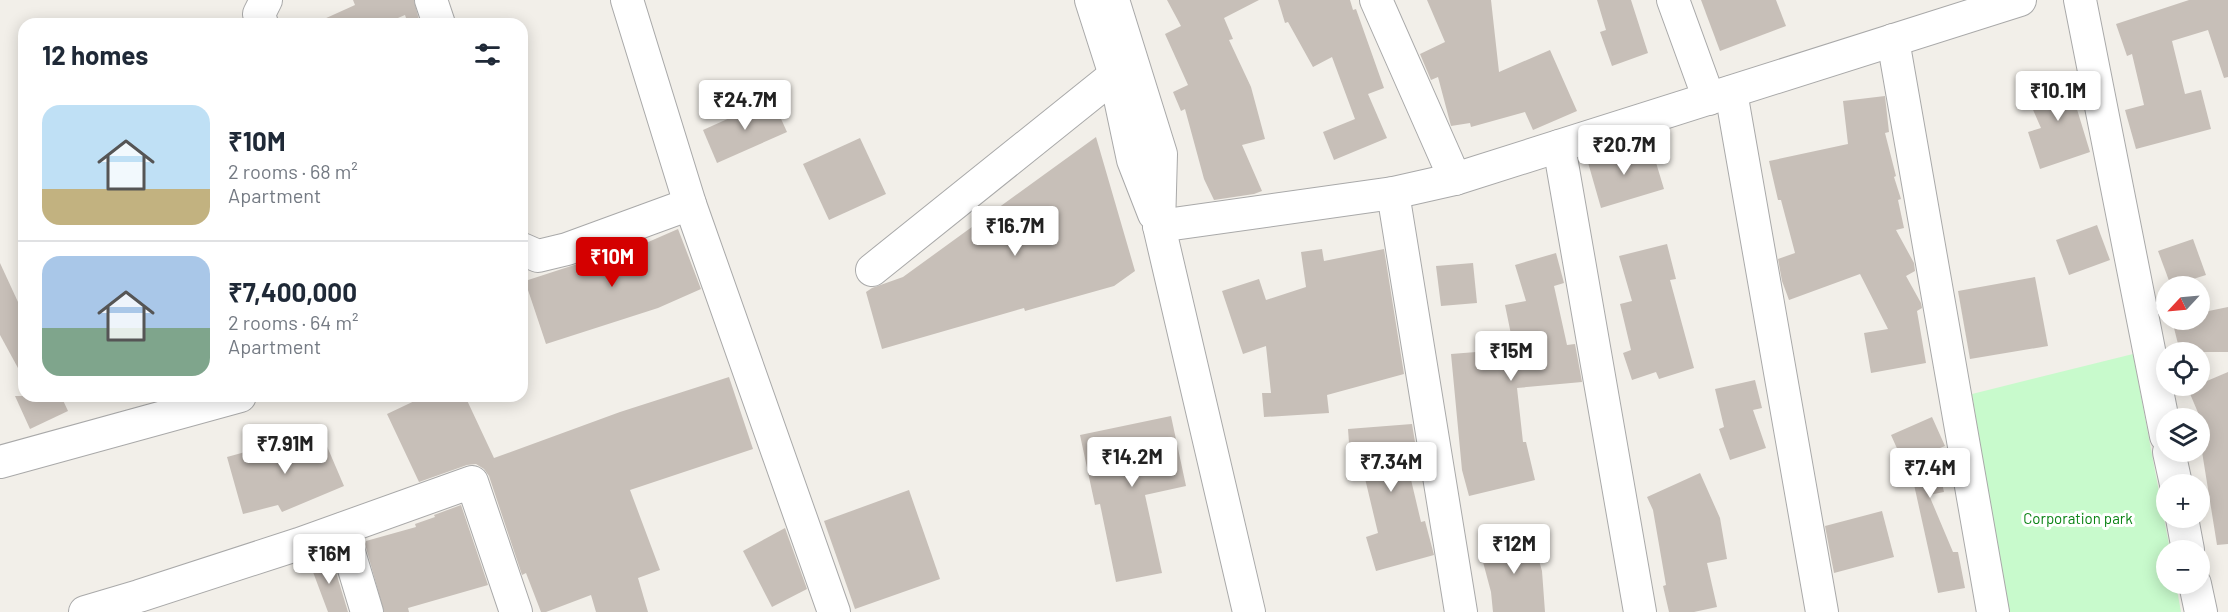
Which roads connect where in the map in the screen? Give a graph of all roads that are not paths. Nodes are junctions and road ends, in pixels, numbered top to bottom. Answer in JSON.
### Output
{"nodes":[{"id":1,"x":266,"y":0,"type":"edge"},
{"id":2,"x":431,"y":0,"type":"edge"},
{"id":3,"x":627,"y":0,"type":"edge"},
{"id":4,"x":1091,"y":0,"type":"edge"},
{"id":5,"x":1113,"y":0,"type":"edge"},
{"id":6,"x":1376,"y":0,"type":"edge"},
{"id":7,"x":1673,"y":0,"type":"edge"},
{"id":8,"x":2020,"y":0,"type":"edge"},
{"id":9,"x":2080,"y":0,"type":"edge"},
{"id":10,"x":1951,"y":10,"type":"edge"},
{"id":11,"x":260,"y":18,"type":"edge"},
{"id":12,"x":437,"y":18,"type":"edge"},
{"id":13,"x":1893,"y":40,"type":"junction"},
{"id":14,"x":1114,"y":75,"type":"junction"},
{"id":15,"x":1720,"y":95,"type":"junction"},
{"id":16,"x":1559,"y":146,"type":"junction"},
{"id":17,"x":1455,"y":179,"type":"junction"},
{"id":18,"x":1393,"y":193,"type":"junction"},
{"id":19,"x":690,"y":204,"type":"junction"},
{"id":20,"x":1159,"y":226,"type":"junction"},
{"id":21,"x":528,"y":252,"type":"edge"},
{"id":22,"x":872,"y":270,"type":"dead end"},
{"id":23,"x":195,"y":402,"type":"edge"},
{"id":24,"x":165,"y":406,"type":"edge"},
{"id":25,"x":2160,"y":408,"type":"edge"},
{"id":26,"x":0,"y":462,"type":"edge"},
{"id":27,"x":342,"y":529,"type":"junction"},
{"id":28,"x":2197,"y":594,"type":"edge"},
{"id":29,"x":85,"y":612,"type":"edge"},
{"id":30,"x":368,"y":612,"type":"edge"},
{"id":31,"x":516,"y":612,"type":"edge"},
{"id":32,"x":833,"y":612,"type":"edge"},
{"id":33,"x":1249,"y":612,"type":"edge"},
{"id":34,"x":1461,"y":612,"type":"edge"},
{"id":35,"x":1640,"y":612,"type":"edge"},
{"id":36,"x":1822,"y":612,"type":"edge"},
{"id":37,"x":1993,"y":612,"type":"edge"},
{"id":38,"x":2200,"y":612,"type":"edge"}],
"edges":[{"from":1,"to":11,"type":"street"},
{"from":2,"to":12,"type":"street"},
{"from":3,"to":19,"type":"street"},
{"from":4,"to":14,"type":"street"},
{"from":5,"to":20,"type":"street"},
{"from":6,"to":17,"type":"street"},
{"from":7,"to":15,"type":"street"},
{"from":8,"to":10,"type":"street"},
{"from":9,"to":25,"type":"street"},
{"from":10,"to":13,"type":"street"},
{"from":13,"to":15,"type":"street"},
{"from":13,"to":37,"type":"street"},
{"from":14,"to":20,"type":"street"},
{"from":14,"to":22,"type":"street"},
{"from":15,"to":16,"type":"street"},
{"from":15,"to":36,"type":"street"},
{"from":16,"to":17,"type":"street"},
{"from":16,"to":35,"type":"street"},
{"from":17,"to":18,"type":"street"},
{"from":18,"to":20,"type":"street"},
{"from":18,"to":34,"type":"street"},
{"from":19,"to":21,"type":"street"},
{"from":19,"to":32,"type":"street"},
{"from":20,"to":33,"type":"street"},
{"from":23,"to":24,"type":"street"},
{"from":24,"to":26,"type":"street"},
{"from":27,"to":29,"type":"street"},
{"from":27,"to":30,"type":"street"},
{"from":27,"to":31,"type":"street"},
{"from":28,"to":38,"type":"street"}]}
